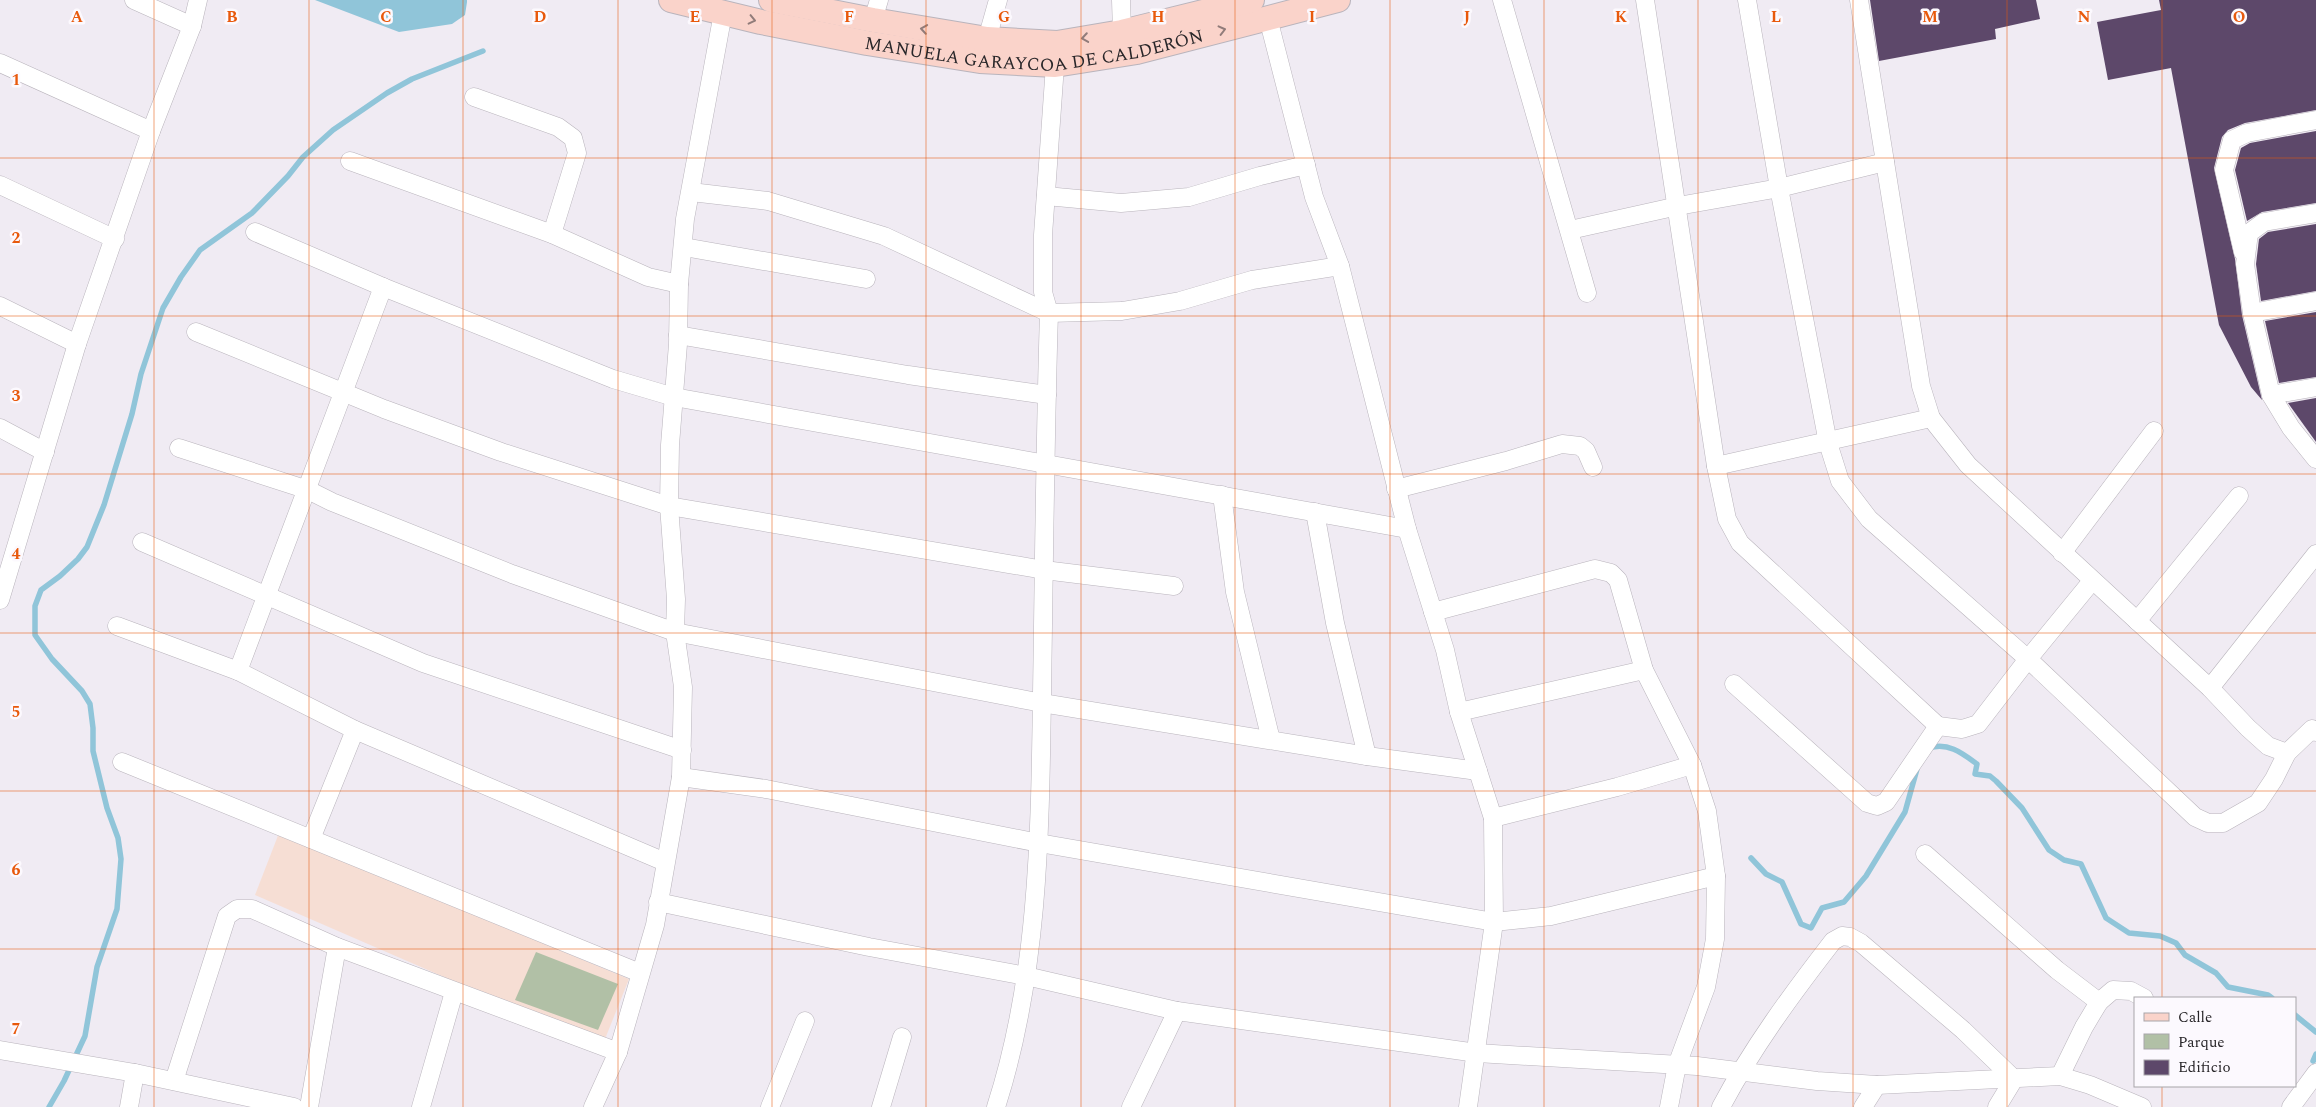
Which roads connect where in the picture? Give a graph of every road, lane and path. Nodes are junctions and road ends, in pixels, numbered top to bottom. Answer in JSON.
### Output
{"nodes":[{"id":1,"x":134,"y":0,"type":"edge"},
{"id":2,"x":198,"y":0,"type":"edge"},
{"id":3,"x":671,"y":0,"type":"edge"},
{"id":4,"x":771,"y":0,"type":"edge"},
{"id":5,"x":998,"y":0,"type":"edge"},
{"id":6,"x":1121,"y":0,"type":"edge"},
{"id":7,"x":1252,"y":0,"type":"edge"},
{"id":8,"x":1338,"y":0,"type":"edge"},
{"id":9,"x":1502,"y":0,"type":"edge"},
{"id":10,"x":1645,"y":0,"type":"edge"},
{"id":11,"x":1747,"y":0,"type":"edge"},
{"id":12,"x":1859,"y":0,"type":"edge"},
{"id":13,"x":876,"y":10,"type":"edge"},
{"id":14,"x":723,"y":13,"type":"junction"},
{"id":15,"x":1268,"y":18,"type":"junction"},
{"id":16,"x":192,"y":26,"type":"junction"},
{"id":17,"x":1122,"y":32,"type":"junction"},
{"id":18,"x":987,"y":39,"type":"junction"},
{"id":19,"x":0,"y":62,"type":"edge"},
{"id":20,"x":1055,"y":65,"type":"junction"},
{"id":21,"x":474,"y":97,"type":"dead end"},
{"id":22,"x":2316,"y":120,"type":"edge"},
{"id":23,"x":151,"y":131,"type":"junction"},
{"id":24,"x":350,"y":161,"type":"dead end"},
{"id":25,"x":1885,"y":162,"type":"junction"},
{"id":26,"x":1306,"y":165,"type":"junction"},
{"id":27,"x":0,"y":185,"type":"edge"},
{"id":28,"x":1779,"y":188,"type":"junction"},
{"id":29,"x":691,"y":189,"type":"junction"},
{"id":30,"x":1046,"y":196,"type":"junction"},
{"id":31,"x":1678,"y":206,"type":"junction"},
{"id":32,"x":2316,"y":213,"type":"edge"},
{"id":33,"x":1570,"y":230,"type":"junction"},
{"id":34,"x":256,"y":232,"type":"dead end"},
{"id":35,"x":552,"y":234,"type":"junction"},
{"id":36,"x":115,"y":239,"type":"junction"},
{"id":37,"x":684,"y":247,"type":"junction"},
{"id":38,"x":2245,"y":259,"type":"junction"},
{"id":39,"x":1340,"y":266,"type":"junction"},
{"id":40,"x":866,"y":279,"type":"dead end"},
{"id":41,"x":678,"y":284,"type":"junction"},
{"id":42,"x":383,"y":287,"type":"junction"},
{"id":43,"x":1587,"y":293,"type":"dead end"},
{"id":44,"x":2316,"y":301,"type":"edge"},
{"id":45,"x":0,"y":306,"type":"edge"},
{"id":46,"x":1049,"y":313,"type":"junction"},
{"id":47,"x":2252,"y":313,"type":"junction"},
{"id":48,"x":196,"y":332,"type":"dead end"},
{"id":49,"x":678,"y":335,"type":"junction"},
{"id":50,"x":77,"y":344,"type":"junction"},
{"id":51,"x":2316,"y":387,"type":"edge"},
{"id":52,"x":343,"y":393,"type":"junction"},
{"id":53,"x":1046,"y":395,"type":"junction"},
{"id":54,"x":2271,"y":395,"type":"junction"},
{"id":55,"x":674,"y":397,"type":"junction"},
{"id":56,"x":1931,"y":418,"type":"junction"},
{"id":57,"x":0,"y":428,"type":"edge"},
{"id":58,"x":2154,"y":431,"type":"dead end"},
{"id":59,"x":1828,"y":442,"type":"junction"},
{"id":60,"x":179,"y":448,"type":"dead end"},
{"id":61,"x":45,"y":452,"type":"junction"},
{"id":62,"x":2316,"y":459,"type":"edge"},
{"id":63,"x":1045,"y":463,"type":"junction"},
{"id":64,"x":1716,"y":466,"type":"junction"},
{"id":65,"x":1593,"y":468,"type":"dead end"},
{"id":66,"x":1396,"y":489,"type":"junction"},
{"id":67,"x":308,"y":490,"type":"junction"},
{"id":68,"x":1222,"y":495,"type":"junction"},
{"id":69,"x":2239,"y":496,"type":"dead end"},
{"id":70,"x":669,"y":506,"type":"junction"},
{"id":71,"x":1315,"y":512,"type":"junction"},
{"id":72,"x":1407,"y":529,"type":"junction"},
{"id":73,"x":142,"y":542,"type":"dead end"},
{"id":74,"x":8,"y":546,"type":"edge"},
{"id":75,"x":2062,"y":554,"type":"junction"},
{"id":76,"x":2316,"y":554,"type":"edge"},
{"id":77,"x":1044,"y":570,"type":"junction"},
{"id":78,"x":2092,"y":581,"type":"junction"},
{"id":79,"x":1174,"y":586,"type":"dead end"},
{"id":80,"x":268,"y":596,"type":"junction"},
{"id":81,"x":0,"y":600,"type":"edge"},
{"id":82,"x":1433,"y":612,"type":"junction"},
{"id":83,"x":2136,"y":621,"type":"junction"},
{"id":84,"x":117,"y":626,"type":"dead end"},
{"id":85,"x":675,"y":632,"type":"junction"},
{"id":86,"x":2028,"y":659,"type":"junction"},
{"id":87,"x":1644,"y":670,"type":"junction"},
{"id":88,"x":238,"y":672,"type":"junction"},
{"id":89,"x":1734,"y":684,"type":"dead end"},
{"id":90,"x":2210,"y":688,"type":"junction"},
{"id":91,"x":1042,"y":703,"type":"junction"},
{"id":92,"x":1459,"y":712,"type":"junction"},
{"id":93,"x":1938,"y":726,"type":"junction"},
{"id":94,"x":2315,"y":728,"type":"edge"},
{"id":95,"x":354,"y":730,"type":"junction"},
{"id":96,"x":1271,"y":740,"type":"junction"},
{"id":97,"x":682,"y":750,"type":"junction"},
{"id":98,"x":2287,"y":753,"type":"junction"},
{"id":99,"x":1367,"y":756,"type":"junction"},
{"id":100,"x":122,"y":762,"type":"dead end"},
{"id":101,"x":1692,"y":765,"type":"junction"},
{"id":102,"x":1478,"y":771,"type":"junction"},
{"id":103,"x":681,"y":776,"type":"junction"},
{"id":104,"x":1493,"y":818,"type":"junction"},
{"id":105,"x":310,"y":839,"type":"junction"},
{"id":106,"x":1040,"y":843,"type":"junction"},
{"id":107,"x":1925,"y":854,"type":"dead end"},
{"id":108,"x":665,"y":862,"type":"junction"},
{"id":109,"x":1716,"y":876,"type":"junction"},
{"id":110,"x":658,"y":902,"type":"junction"},
{"id":111,"x":1494,"y":922,"type":"junction"},
{"id":112,"x":338,"y":946,"type":"junction"},
{"id":113,"x":640,"y":973,"type":"junction"},
{"id":114,"x":1026,"y":976,"type":"junction"},
{"id":115,"x":454,"y":992,"type":"junction"},
{"id":116,"x":2142,"y":997,"type":"edge"},
{"id":117,"x":2099,"y":1002,"type":"junction"},
{"id":118,"x":1177,"y":1011,"type":"junction"},
{"id":119,"x":805,"y":1021,"type":"dead end"},
{"id":120,"x":902,"y":1037,"type":"dead end"},
{"id":121,"x":0,"y":1050,"type":"edge"},
{"id":122,"x":618,"y":1052,"type":"junction"},
{"id":123,"x":1477,"y":1053,"type":"junction"},
{"id":124,"x":1677,"y":1065,"type":"junction"},
{"id":125,"x":1733,"y":1070,"type":"junction"},
{"id":126,"x":135,"y":1073,"type":"junction"},
{"id":127,"x":2316,"y":1073,"type":"edge"},
{"id":128,"x":2060,"y":1076,"type":"junction"},
{"id":129,"x":2014,"y":1079,"type":"junction"},
{"id":130,"x":174,"y":1081,"type":"junction"},
{"id":131,"x":1877,"y":1084,"type":"junction"},
{"id":132,"x":2300,"y":1087,"type":"edge"},
{"id":133,"x":128,"y":1107,"type":"edge"},
{"id":134,"x":294,"y":1107,"type":"edge"},
{"id":135,"x":309,"y":1107,"type":"edge"},
{"id":136,"x":421,"y":1107,"type":"edge"},
{"id":137,"x":594,"y":1107,"type":"edge"},
{"id":138,"x":770,"y":1107,"type":"edge"},
{"id":139,"x":881,"y":1107,"type":"edge"},
{"id":140,"x":996,"y":1107,"type":"edge"},
{"id":141,"x":1131,"y":1107,"type":"edge"},
{"id":142,"x":1468,"y":1107,"type":"edge"},
{"id":143,"x":1669,"y":1107,"type":"edge"},
{"id":144,"x":1721,"y":1107,"type":"edge"},
{"id":145,"x":1863,"y":1107,"type":"edge"},
{"id":146,"x":1997,"y":1107,"type":"edge"},
{"id":147,"x":2142,"y":1107,"type":"edge"},
{"id":148,"x":2291,"y":1107,"type":"edge"}],
"edges":[{"from":1,"to":16,"type":"street"},
{"from":2,"to":16,"type":"street"},
{"from":3,"to":14,"type":"street","name":"MANUELA GARAYCOA DE CALDERÓN"},
{"from":4,"to":13,"type":"street","name":"MANUELA GARAYCOA DE CALDERÓN"},
{"from":5,"to":18,"type":"street"},
{"from":6,"to":17,"type":"street"},
{"from":7,"to":17,"type":"street","name":"MANUELA GARAYCOA DE CALDERÓN"},
{"from":8,"to":15,"type":"street","name":"MANUELA GARAYCOA DE CALDERÓN"},
{"from":9,"to":33,"type":"street"},
{"from":10,"to":31,"type":"street"},
{"from":11,"to":28,"type":"street"},
{"from":12,"to":25,"type":"street"},
{"from":18,"to":13,"type":"street","name":"MANUELA GARAYCOA DE CALDERÓN","one_way":true},
{"from":14,"to":20,"type":"street","name":"MANUELA GARAYCOA DE CALDERÓN","one_way":true},
{"from":14,"to":29,"type":"street"},
{"from":20,"to":15,"type":"street","name":"MANUELA GARAYCOA DE CALDERÓN","one_way":true},
{"from":15,"to":26,"type":"street"},
{"from":16,"to":23,"type":"street"},
{"from":17,"to":18,"type":"street","name":"MANUELA GARAYCOA DE CALDERÓN","one_way":true},
{"from":19,"to":23,"type":"street"},
{"from":20,"to":30,"type":"street"},
{"from":21,"to":35,"type":"street"},
{"from":22,"to":38,"type":"street"},
{"from":23,"to":36,"type":"street"},
{"from":24,"to":35,"type":"street"},
{"from":25,"to":28,"type":"street"},
{"from":25,"to":56,"type":"street"},
{"from":26,"to":30,"type":"street"},
{"from":26,"to":39,"type":"street"},
{"from":27,"to":36,"type":"street"},
{"from":28,"to":31,"type":"street"},
{"from":28,"to":59,"type":"street"},
{"from":29,"to":37,"type":"street"},
{"from":29,"to":46,"type":"street"},
{"from":30,"to":46,"type":"street"},
{"from":31,"to":33,"type":"street"},
{"from":31,"to":64,"type":"street"},
{"from":32,"to":38,"type":"street"},
{"from":33,"to":43,"type":"street"},
{"from":34,"to":42,"type":"street"},
{"from":35,"to":41,"type":"street"},
{"from":36,"to":50,"type":"street"},
{"from":37,"to":40,"type":"street"},
{"from":37,"to":41,"type":"street"},
{"from":38,"to":47,"type":"street"},
{"from":39,"to":46,"type":"street"},
{"from":39,"to":66,"type":"street"},
{"from":41,"to":49,"type":"street"},
{"from":42,"to":52,"type":"street"},
{"from":42,"to":55,"type":"street"},
{"from":44,"to":47,"type":"street"},
{"from":45,"to":50,"type":"street"},
{"from":46,"to":53,"type":"street"},
{"from":47,"to":54,"type":"street"},
{"from":48,"to":52,"type":"street"},
{"from":49,"to":53,"type":"street"},
{"from":49,"to":55,"type":"street"},
{"from":50,"to":61,"type":"street"},
{"from":51,"to":54,"type":"street"},
{"from":52,"to":67,"type":"street"},
{"from":52,"to":70,"type":"street"},
{"from":53,"to":63,"type":"street"},
{"from":54,"to":62,"type":"street"},
{"from":55,"to":63,"type":"street"},
{"from":55,"to":70,"type":"street"},
{"from":56,"to":59,"type":"street"},
{"from":56,"to":75,"type":"street"},
{"from":57,"to":61,"type":"street"},
{"from":58,"to":75,"type":"street"},
{"from":59,"to":64,"type":"street"},
{"from":59,"to":86,"type":"street"},
{"from":60,"to":67,"type":"street"},
{"from":61,"to":74,"type":"street"},
{"from":63,"to":68,"type":"street"},
{"from":63,"to":77,"type":"street"},
{"from":64,"to":93,"type":"street"},
{"from":65,"to":66,"type":"street"},
{"from":66,"to":72,"type":"street"},
{"from":67,"to":80,"type":"street"},
{"from":67,"to":85,"type":"street"},
{"from":68,"to":71,"type":"street"},
{"from":68,"to":96,"type":"street"},
{"from":69,"to":83,"type":"street"},
{"from":70,"to":77,"type":"street"},
{"from":70,"to":85,"type":"street"},
{"from":71,"to":72,"type":"street"},
{"from":71,"to":99,"type":"street"},
{"from":72,"to":82,"type":"street"},
{"from":73,"to":80,"type":"street"},
{"from":74,"to":81,"type":"street"},
{"from":75,"to":78,"type":"street"},
{"from":76,"to":90,"type":"street"},
{"from":77,"to":79,"type":"street"},
{"from":77,"to":91,"type":"street"},
{"from":78,"to":83,"type":"street"},
{"from":78,"to":86,"type":"street"},
{"from":80,"to":88,"type":"street"},
{"from":80,"to":97,"type":"street"},
{"from":82,"to":87,"type":"street"},
{"from":82,"to":92,"type":"street"},
{"from":83,"to":90,"type":"street"},
{"from":84,"to":88,"type":"street"},
{"from":85,"to":91,"type":"street"},
{"from":85,"to":97,"type":"street"},
{"from":86,"to":93,"type":"street"},
{"from":86,"to":98,"type":"street"},
{"from":87,"to":92,"type":"street"},
{"from":87,"to":101,"type":"street"},
{"from":88,"to":95,"type":"street"},
{"from":89,"to":93,"type":"street"},
{"from":90,"to":98,"type":"street"},
{"from":91,"to":96,"type":"street"},
{"from":91,"to":106,"type":"street"},
{"from":92,"to":102,"type":"street"},
{"from":94,"to":98,"type":"street"},
{"from":95,"to":105,"type":"street"},
{"from":95,"to":108,"type":"street"},
{"from":96,"to":99,"type":"street"},
{"from":97,"to":103,"type":"street"},
{"from":99,"to":102,"type":"street"},
{"from":100,"to":105,"type":"street"},
{"from":101,"to":104,"type":"street"},
{"from":101,"to":109,"type":"street"},
{"from":102,"to":104,"type":"street"},
{"from":103,"to":106,"type":"street"},
{"from":103,"to":108,"type":"street"},
{"from":104,"to":111,"type":"street"},
{"from":105,"to":113,"type":"street"},
{"from":106,"to":111,"type":"street"},
{"from":106,"to":114,"type":"street"},
{"from":107,"to":117,"type":"street"},
{"from":108,"to":110,"type":"street"},
{"from":109,"to":111,"type":"street"},
{"from":109,"to":124,"type":"street"},
{"from":110,"to":113,"type":"street"},
{"from":110,"to":114,"type":"street"},
{"from":111,"to":123,"type":"street"},
{"from":112,"to":115,"type":"street"},
{"from":112,"to":130,"type":"street"},
{"from":112,"to":135,"type":"street"},
{"from":113,"to":122,"type":"street"},
{"from":114,"to":118,"type":"street"},
{"from":114,"to":140,"type":"street"},
{"from":115,"to":122,"type":"street"},
{"from":115,"to":136,"type":"street"},
{"from":116,"to":117,"type":"street"},
{"from":117,"to":128,"type":"street"},
{"from":118,"to":123,"type":"street"},
{"from":118,"to":141,"type":"street"},
{"from":119,"to":138,"type":"street"},
{"from":120,"to":139,"type":"street"},
{"from":121,"to":126,"type":"street"},
{"from":122,"to":137,"type":"street"},
{"from":123,"to":124,"type":"street"},
{"from":123,"to":142,"type":"street"},
{"from":124,"to":125,"type":"street"},
{"from":124,"to":143,"type":"street"},
{"from":125,"to":129,"type":"street"},
{"from":125,"to":131,"type":"street"},
{"from":125,"to":144,"type":"street"},
{"from":126,"to":130,"type":"street"},
{"from":126,"to":133,"type":"street"},
{"from":127,"to":132,"type":"street"},
{"from":128,"to":129,"type":"street"},
{"from":128,"to":147,"type":"street"},
{"from":129,"to":131,"type":"street"},
{"from":129,"to":146,"type":"street"},
{"from":130,"to":134,"type":"street"},
{"from":131,"to":145,"type":"street"},
{"from":132,"to":148,"type":"street"}]}
